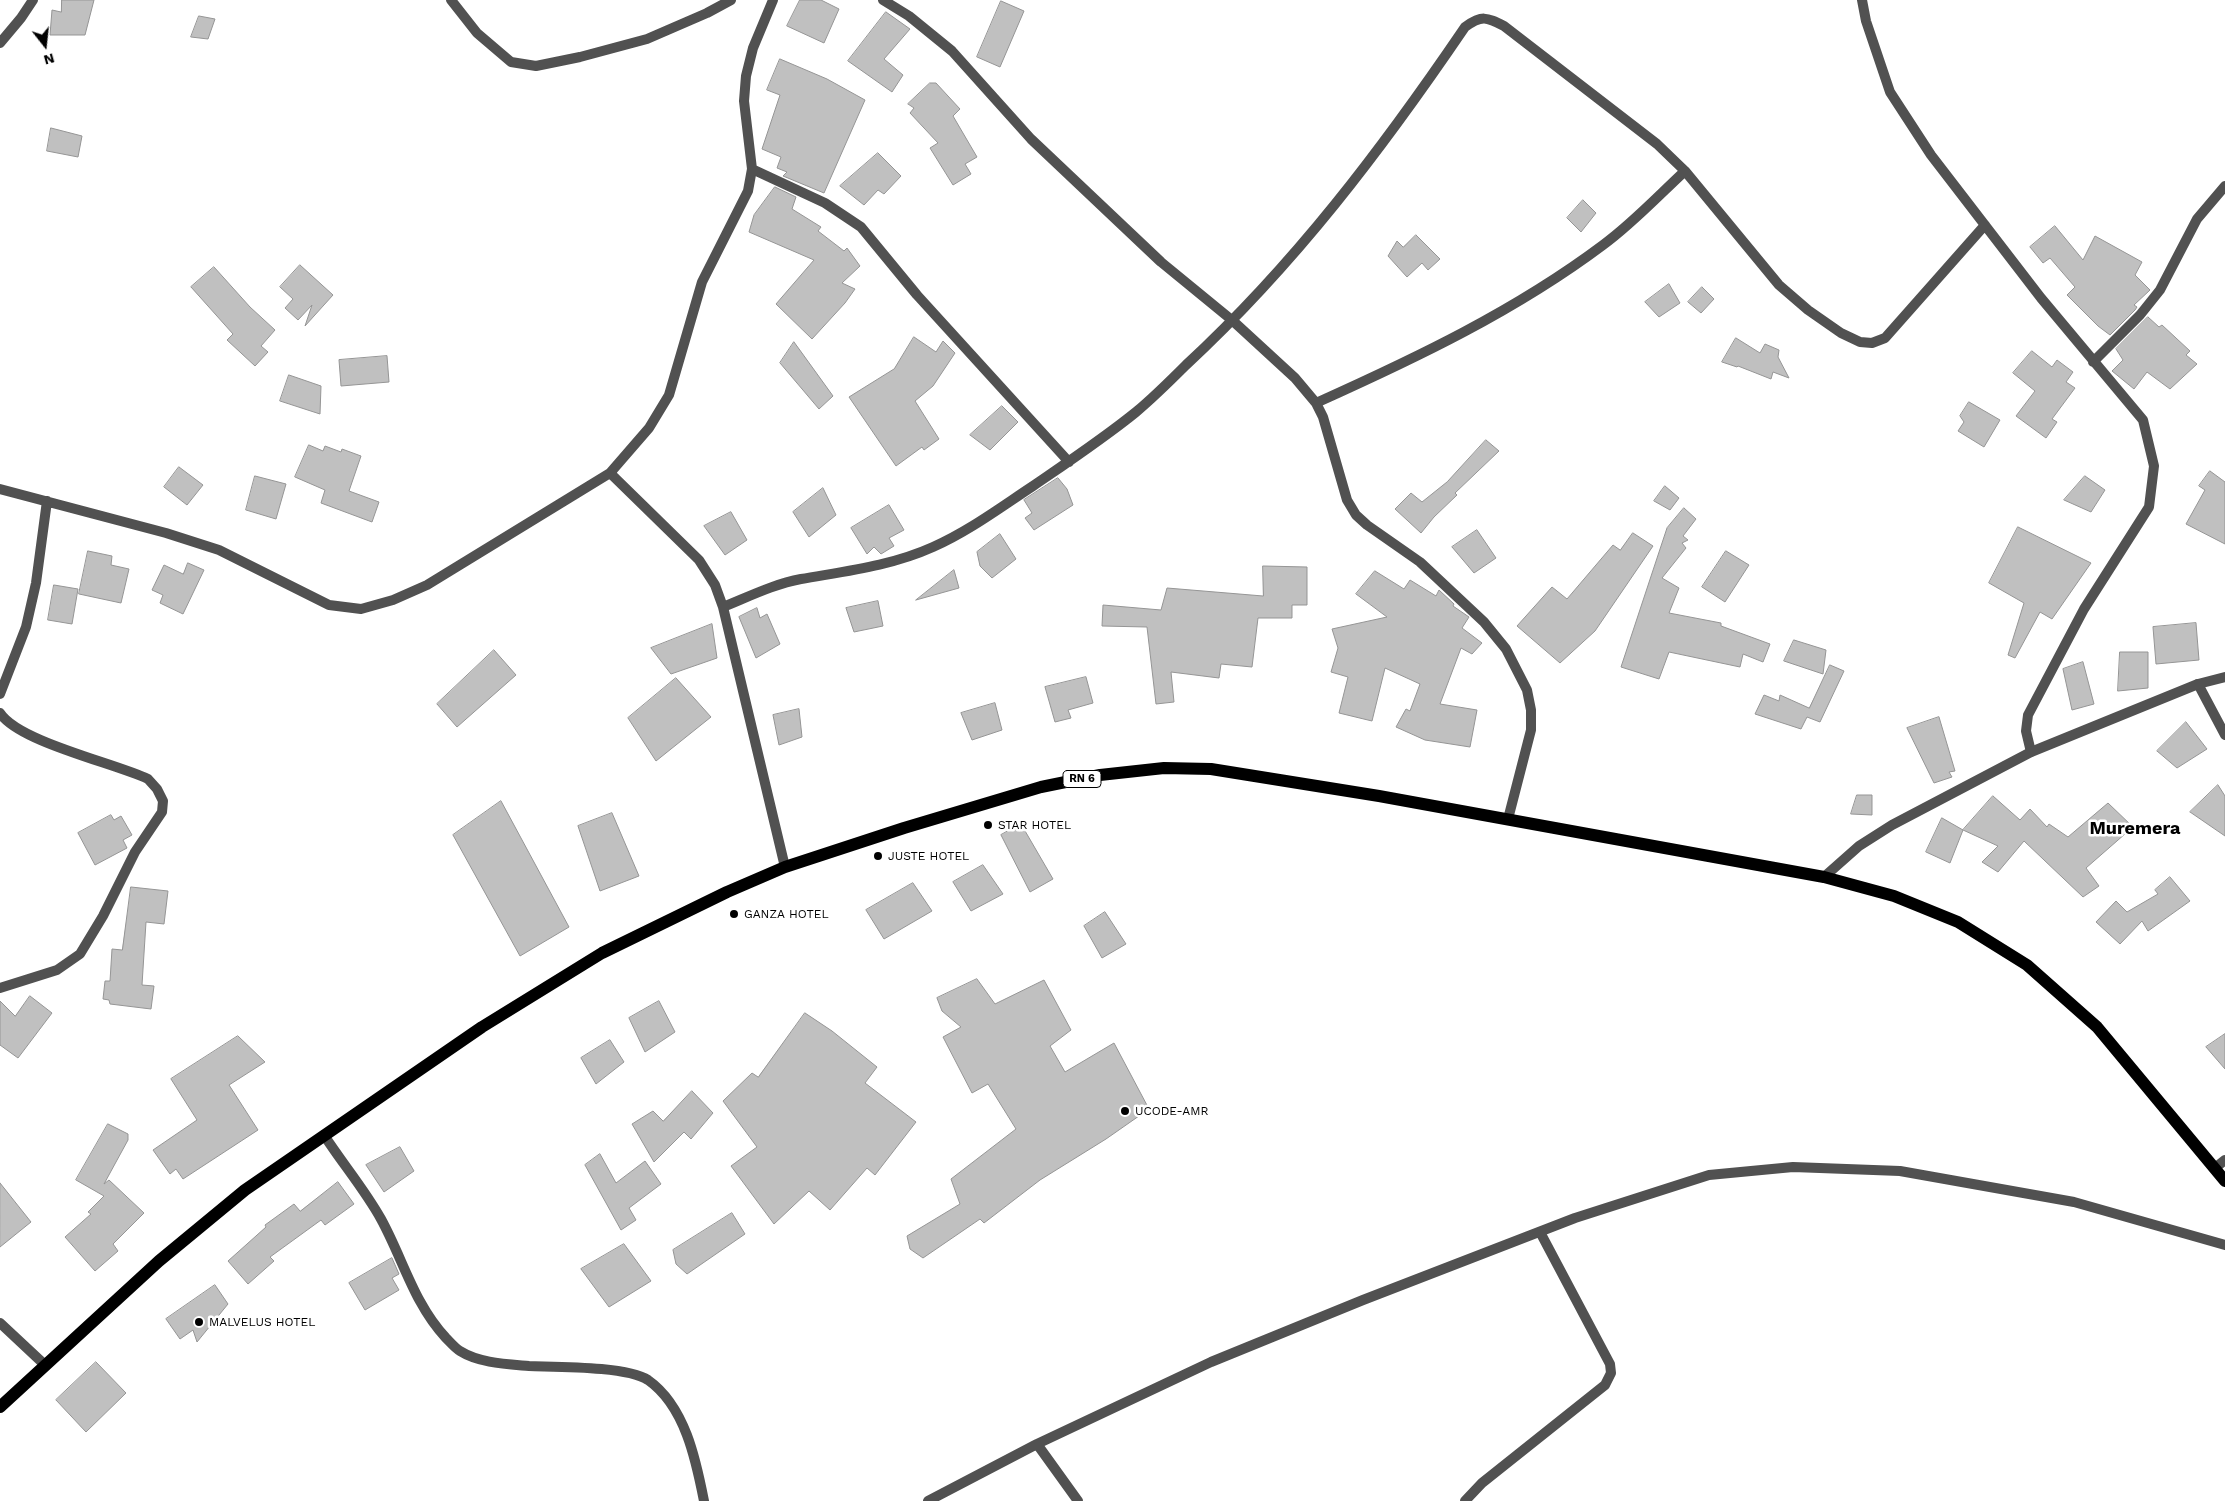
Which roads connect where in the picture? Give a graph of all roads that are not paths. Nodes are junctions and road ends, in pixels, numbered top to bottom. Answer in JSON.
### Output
{"nodes":[{"id":1,"x":33,"y":0,"type":"edge"},
{"id":2,"x":451,"y":0,"type":"edge"},
{"id":3,"x":731,"y":0,"type":"edge"},
{"id":4,"x":773,"y":0,"type":"edge"},
{"id":5,"x":883,"y":0,"type":"edge"},
{"id":6,"x":1862,"y":0,"type":"edge"},
{"id":7,"x":0,"y":42,"type":"edge"},
{"id":8,"x":752,"y":169,"type":"junction"},
{"id":9,"x":1685,"y":171,"type":"junction"},
{"id":10,"x":2225,"y":186,"type":"edge"},
{"id":11,"x":1985,"y":225,"type":"junction"},
{"id":12,"x":1234,"y":321,"type":"junction"},
{"id":13,"x":2093,"y":362,"type":"junction"},
{"id":14,"x":1316,"y":403,"type":"junction"},
{"id":15,"x":1069,"y":462,"type":"junction"},
{"id":16,"x":610,"y":473,"type":"junction"},
{"id":17,"x":0,"y":489,"type":"edge"},
{"id":18,"x":48,"y":501,"type":"junction"},
{"id":19,"x":723,"y":606,"type":"junction"},
{"id":20,"x":2225,"y":677,"type":"edge"},
{"id":21,"x":2198,"y":684,"type":"junction"},
{"id":22,"x":0,"y":694,"type":"edge"},
{"id":23,"x":0,"y":713,"type":"edge"},
{"id":24,"x":2225,"y":735,"type":"edge"},
{"id":25,"x":2031,"y":752,"type":"junction"},
{"id":26,"x":1508,"y":819,"type":"junction"},
{"id":27,"x":784,"y":867,"type":"junction"},
{"id":28,"x":1824,"y":877,"type":"junction"},
{"id":29,"x":0,"y":988,"type":"edge"},
{"id":30,"x":324,"y":1135,"type":"junction"},
{"id":31,"x":2225,"y":1160,"type":"edge"},
{"id":32,"x":2215,"y":1168,"type":"junction"},
{"id":33,"x":2225,"y":1181,"type":"edge"},
{"id":34,"x":1540,"y":1232,"type":"junction"},
{"id":35,"x":2225,"y":1245,"type":"edge"},
{"id":36,"x":0,"y":1323,"type":"edge"},
{"id":37,"x":44,"y":1365,"type":"junction"},
{"id":38,"x":0,"y":1407,"type":"edge"},
{"id":39,"x":1037,"y":1444,"type":"junction"},
{"id":40,"x":704,"y":1501,"type":"edge"},
{"id":41,"x":928,"y":1501,"type":"edge"},
{"id":42,"x":1078,"y":1501,"type":"edge"},
{"id":43,"x":1465,"y":1501,"type":"edge"}],
"edges":[{"from":1,"to":7,"type":"street"},
{"from":2,"to":3,"type":"street"},
{"from":4,"to":8,"type":"street"},
{"from":5,"to":12,"type":"street"},
{"from":6,"to":11,"type":"street"},
{"from":8,"to":15,"type":"street"},
{"from":8,"to":16,"type":"street"},
{"from":9,"to":11,"type":"street"},
{"from":9,"to":12,"type":"street"},
{"from":9,"to":14,"type":"street"},
{"from":10,"to":13,"type":"street"},
{"from":11,"to":13,"type":"street"},
{"from":12,"to":14,"type":"street"},
{"from":12,"to":15,"type":"street"},
{"from":13,"to":25,"type":"street"},
{"from":14,"to":26,"type":"street"},
{"from":15,"to":19,"type":"street"},
{"from":16,"to":18,"type":"street"},
{"from":16,"to":19,"type":"street"},
{"from":17,"to":18,"type":"street"},
{"from":18,"to":22,"type":"street"},
{"from":19,"to":27,"type":"street"},
{"from":20,"to":21,"type":"street"},
{"from":21,"to":24,"type":"street"},
{"from":21,"to":25,"type":"street"},
{"from":23,"to":29,"type":"street"},
{"from":25,"to":28,"type":"street"},
{"from":26,"to":27,"type":"main road","number":"RN 6"},
{"from":26,"to":28,"type":"main road","number":"RN 6"},
{"from":27,"to":30,"type":"main road","number":"RN 6"},
{"from":28,"to":32,"type":"main road","number":"RN 6"},
{"from":30,"to":37,"type":"main road","number":"RN 6"},
{"from":30,"to":40,"type":"street"},
{"from":31,"to":32,"type":"street"},
{"from":32,"to":33,"type":"main road","number":"RN 6"},
{"from":34,"to":35,"type":"street"},
{"from":34,"to":39,"type":"street"},
{"from":34,"to":43,"type":"street"},
{"from":36,"to":37,"type":"street"},
{"from":37,"to":38,"type":"main road","number":"RN 6"},
{"from":39,"to":41,"type":"street"},
{"from":39,"to":42,"type":"street"}]}
